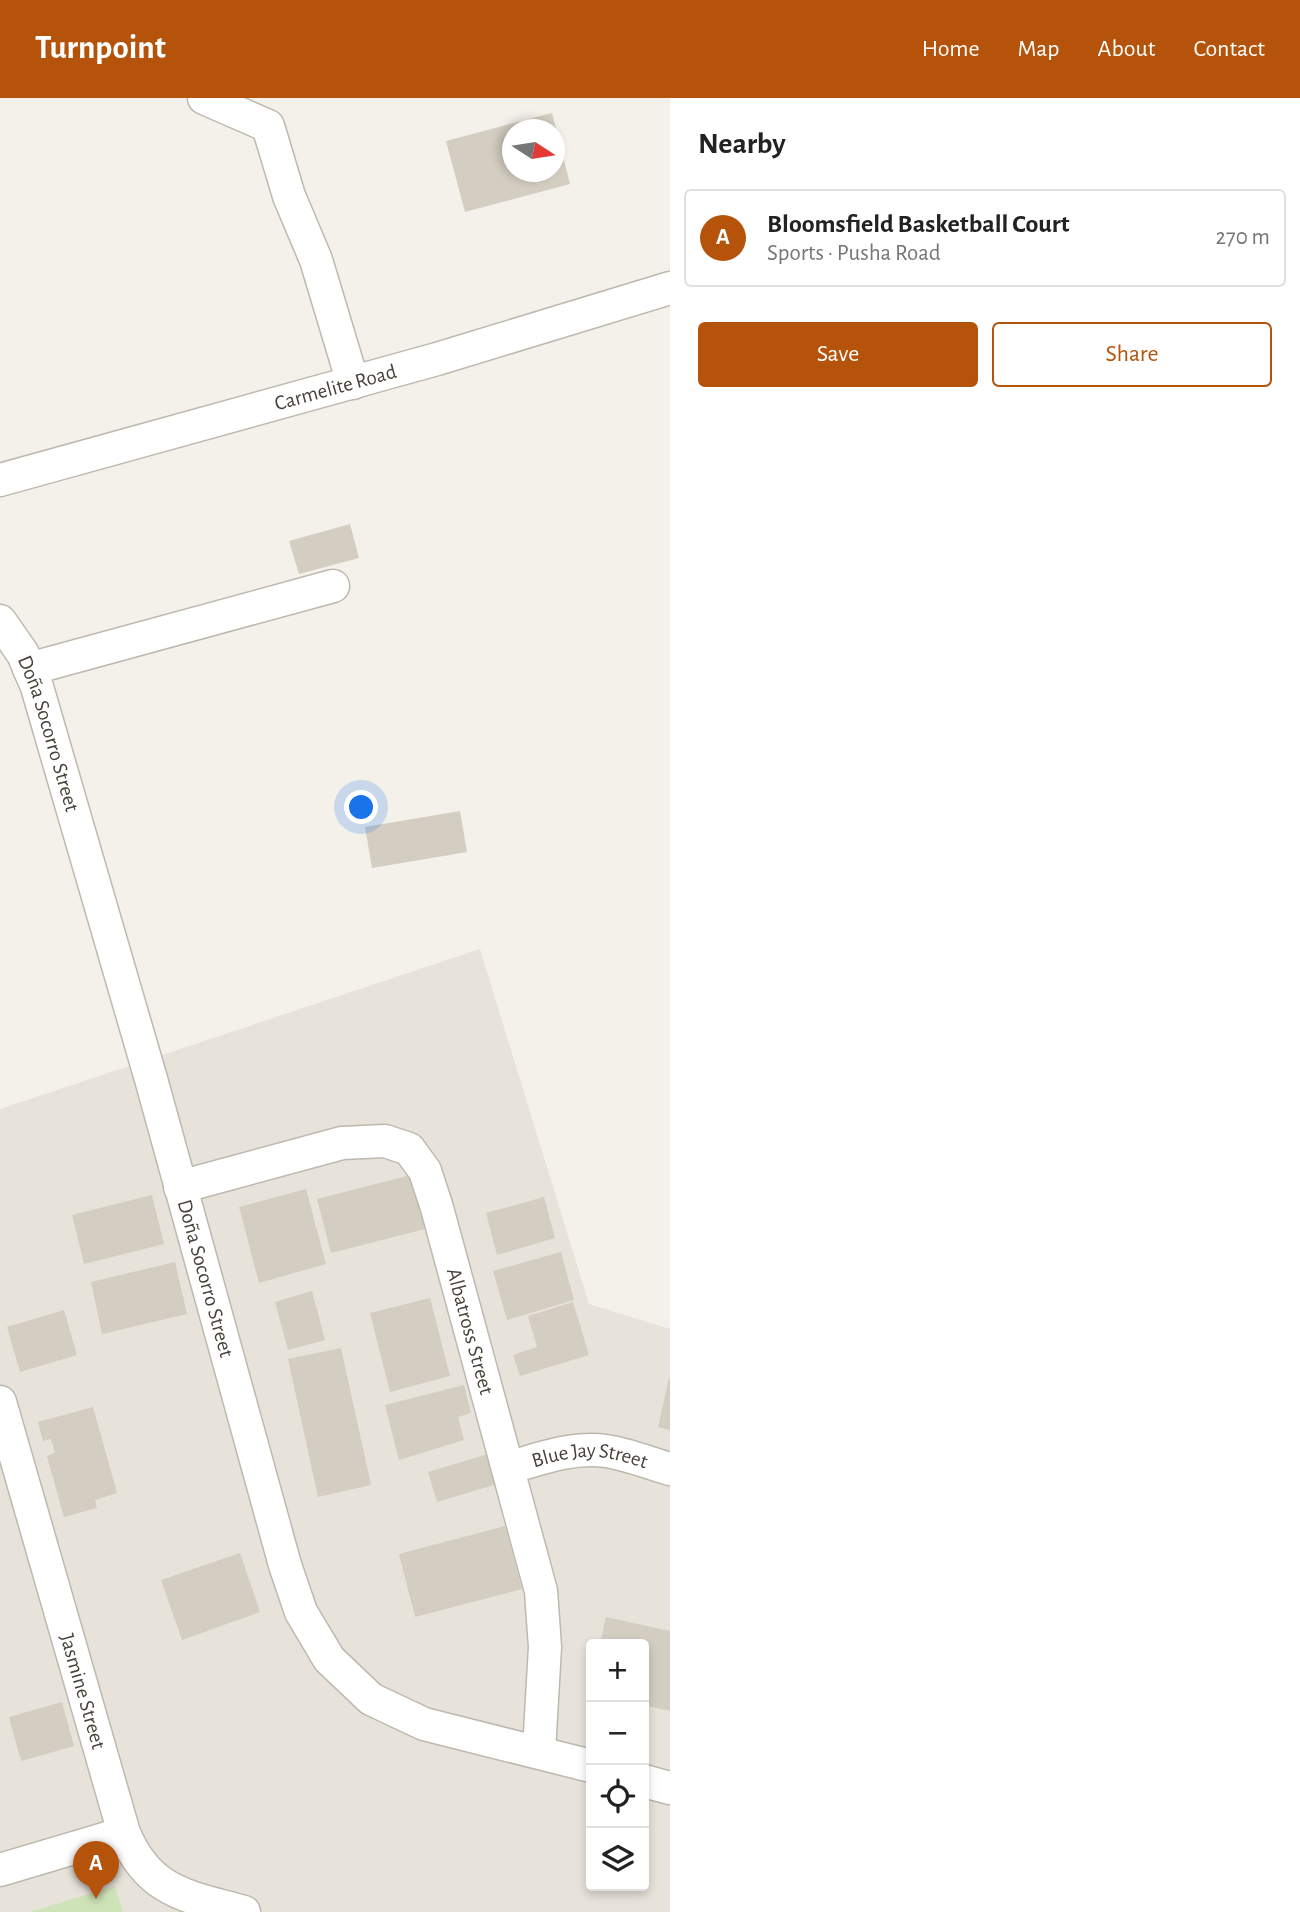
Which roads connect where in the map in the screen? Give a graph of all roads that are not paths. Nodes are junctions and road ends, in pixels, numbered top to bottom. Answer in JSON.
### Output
{"nodes":[{"id":1,"x":204,"y":98,"type":"edge"},
{"id":2,"x":670,"y":288,"type":"edge"},
{"id":3,"x":353,"y":383,"type":"junction"},
{"id":4,"x":0,"y":480,"type":"edge"},
{"id":5,"x":333,"y":586,"type":"dead end"},
{"id":6,"x":0,"y":621,"type":"edge"},
{"id":7,"x":29,"y":669,"type":"junction"},
{"id":8,"x":180,"y":1186,"type":"junction"},
{"id":9,"x":0,"y":1402,"type":"edge"},
{"id":10,"x":508,"y":1468,"type":"junction"},
{"id":11,"x":670,"y":1469,"type":"edge"},
{"id":12,"x":539,"y":1751,"type":"junction"},
{"id":13,"x":588,"y":1765,"type":"edge"},
{"id":14,"x":649,"y":1782,"type":"edge"},
{"id":15,"x":670,"y":1788,"type":"edge"},
{"id":16,"x":124,"y":1833,"type":"junction"},
{"id":17,"x":0,"y":1870,"type":"edge"},
{"id":18,"x":244,"y":1912,"type":"edge"}],
"edges":[{"from":1,"to":3,"type":"street"},
{"from":2,"to":3,"type":"street","name":"Carmelite Road"},
{"from":3,"to":4,"type":"street","name":"Carmelite Road"},
{"from":5,"to":7,"type":"street"},
{"from":6,"to":7,"type":"street","name":"Doña Socorro Street"},
{"from":7,"to":8,"type":"street","name":"Doña Socorro Street"},
{"from":8,"to":10,"type":"street","name":"Albatross Street"},
{"from":8,"to":12,"type":"street","name":"Doña Socorro Street"},
{"from":9,"to":16,"type":"street","name":"Jasmine Street"},
{"from":10,"to":11,"type":"street","name":"Blue Jay Street"},
{"from":10,"to":12,"type":"street","name":"Albatross Street"},
{"from":12,"to":13,"type":"street","name":"Doña Socorro Street"},
{"from":14,"to":15,"type":"street"},
{"from":16,"to":17,"type":"street"},
{"from":16,"to":18,"type":"street","name":"Jasmine Street"}]}
